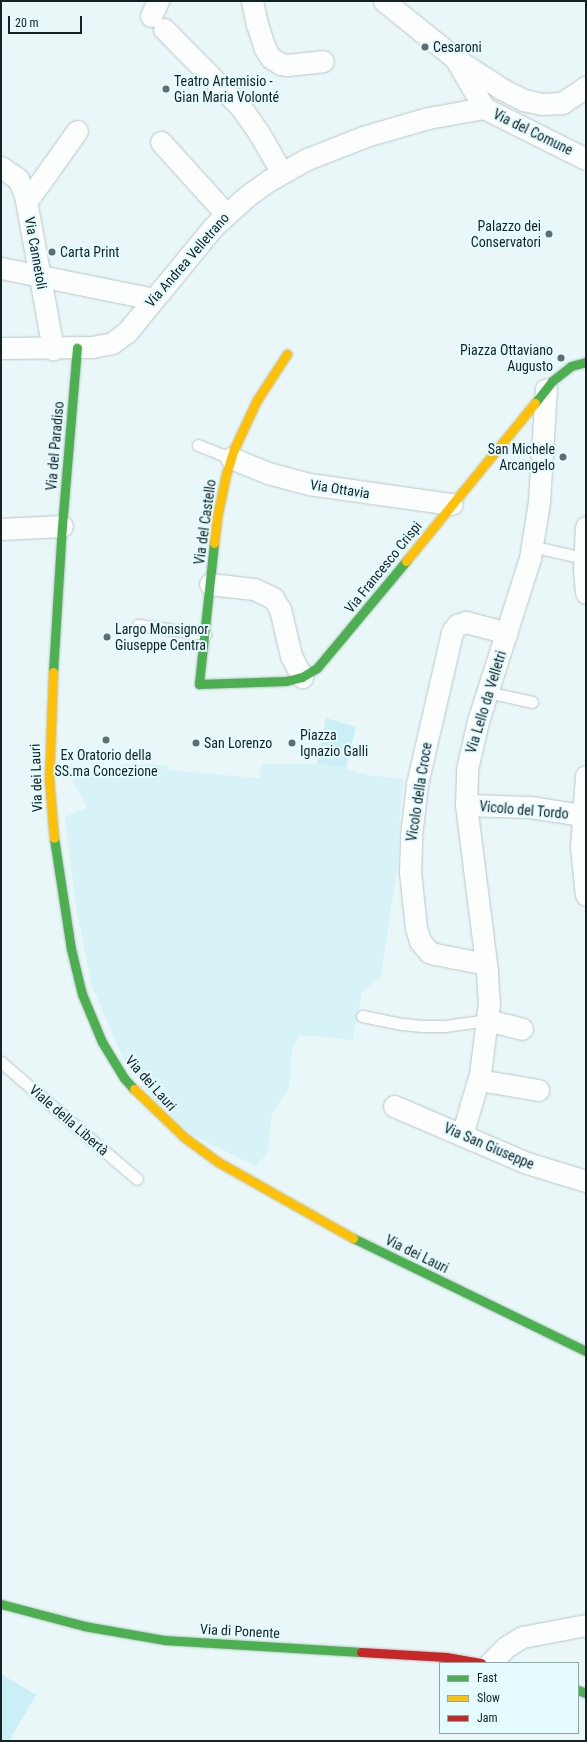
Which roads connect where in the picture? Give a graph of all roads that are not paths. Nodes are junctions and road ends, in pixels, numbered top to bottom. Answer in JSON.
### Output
{"nodes":[{"id":1,"x":252,"y":1,"type":"edge"},
{"id":2,"x":384,"y":1,"type":"edge"},
{"id":3,"x":158,"y":15,"type":"edge"},
{"id":4,"x":455,"y":58,"type":"junction"},
{"id":5,"x":323,"y":61,"type":"dead end"},
{"id":6,"x":586,"y":87,"type":"edge"},
{"id":7,"x":484,"y":108,"type":"junction"},
{"id":8,"x":78,"y":132,"type":"dead end"},
{"id":9,"x":161,"y":142,"type":"dead end"},
{"id":10,"x":586,"y":159,"type":"edge"},
{"id":11,"x":1,"y":167,"type":"edge"},
{"id":12,"x":282,"y":173,"type":"junction"},
{"id":13,"x":27,"y":201,"type":"junction"},
{"id":14,"x":226,"y":214,"type":"junction"},
{"id":15,"x":1,"y":268,"type":"edge"},
{"id":16,"x":40,"y":278,"type":"junction"},
{"id":17,"x":153,"y":298,"type":"junction"},
{"id":18,"x":1,"y":348,"type":"edge"},
{"id":19,"x":77,"y":348,"type":"junction"},
{"id":20,"x":53,"y":349,"type":"junction"},
{"id":21,"x":287,"y":354,"type":"dead end"},
{"id":22,"x":586,"y":362,"type":"edge"},
{"id":23,"x":546,"y":389,"type":"junction"},
{"id":24,"x":198,"y":445,"type":"dead end"},
{"id":25,"x":231,"y":458,"type":"junction"},
{"id":26,"x":452,"y":504,"type":"junction"},
{"id":27,"x":62,"y":526,"type":"junction"},
{"id":28,"x":586,"y":527,"type":"edge"},
{"id":29,"x":1,"y":529,"type":"edge"},
{"id":30,"x":61,"y":547,"type":"joint"},
{"id":31,"x":544,"y":549,"type":"dead end"},
{"id":32,"x":584,"y":558,"type":"junction"},
{"id":33,"x":210,"y":584,"type":"junction"},
{"id":34,"x":586,"y":593,"type":"edge"},
{"id":35,"x":138,"y":625,"type":"dead end"},
{"id":36,"x":507,"y":633,"type":"junction"},
{"id":37,"x":205,"y":634,"type":"junction"},
{"id":38,"x":302,"y":677,"type":"junction"},
{"id":39,"x":199,"y":684,"type":"joint"},
{"id":40,"x":487,"y":692,"type":"junction"},
{"id":41,"x":532,"y":702,"type":"dead end"},
{"id":42,"x":586,"y":776,"type":"edge"},
{"id":43,"x":466,"y":805,"type":"junction"},
{"id":44,"x":582,"y":815,"type":"junction"},
{"id":45,"x":586,"y":895,"type":"edge"},
{"id":46,"x":486,"y":964,"type":"junction"},
{"id":47,"x":362,"y":1016,"type":"dead end"},
{"id":48,"x":487,"y":1020,"type":"junction"},
{"id":49,"x":522,"y":1029,"type":"dead end"},
{"id":50,"x":1,"y":1062,"type":"edge"},
{"id":51,"x":479,"y":1080,"type":"junction"},
{"id":52,"x":538,"y":1090,"type":"dead end"},
{"id":53,"x":394,"y":1106,"type":"dead end"},
{"id":54,"x":462,"y":1135,"type":"junction"},
{"id":55,"x":137,"y":1179,"type":"dead end"},
{"id":56,"x":586,"y":1182,"type":"edge"},
{"id":57,"x":586,"y":1351,"type":"edge"},
{"id":58,"x":1,"y":1604,"type":"edge"},
{"id":59,"x":586,"y":1625,"type":"edge"},
{"id":60,"x":475,"y":1662,"type":"edge"},
{"id":61,"x":491,"y":1662,"type":"edge"}],
"edges":[{"from":1,"to":5,"type":"street"},
{"from":2,"to":4,"type":"street","name":"Via del Comune"},
{"from":3,"to":12,"type":"street"},
{"from":4,"to":6,"type":"street"},
{"from":4,"to":7,"type":"street","name":"Via del Comune"},
{"from":7,"to":10,"type":"street","name":"Via del Comune"},
{"from":7,"to":12,"type":"street","name":"Via Andrea Velletrano"},
{"from":8,"to":13,"type":"street"},
{"from":9,"to":14,"type":"street"},
{"from":11,"to":13,"type":"street","name":"Via Cannetoli"},
{"from":12,"to":14,"type":"street","name":"Via Andrea Velletrano"},
{"from":13,"to":16,"type":"street","name":"Via Cannetoli"},
{"from":14,"to":17,"type":"street","name":"Via Andrea Velletrano"},
{"from":15,"to":16,"type":"street"},
{"from":16,"to":17,"type":"street"},
{"from":16,"to":20,"type":"street","name":"Via Cannetoli"},
{"from":17,"to":19,"type":"street","name":"Via Andrea Velletrano"},
{"from":18,"to":20,"type":"street","name":"Via Andrea Velletrano"},
{"from":19,"to":20,"type":"street","name":"Via Andrea Velletrano"},
{"from":19,"to":27,"type":"street","name":"Via del Paradiso"},
{"from":21,"to":25,"type":"street","name":"Via del Castello"},
{"from":22,"to":23,"type":"street"},
{"from":23,"to":26,"type":"street","name":"Via Francesco Crispi"},
{"from":23,"to":36,"type":"street","name":"Via Lello da Velletri"},
{"from":24,"to":25,"type":"lane"},
{"from":25,"to":26,"type":"street","name":"Via Ottavia"},
{"from":25,"to":33,"type":"street","name":"Via del Castello"},
{"from":26,"to":38,"type":"street","name":"Via Francesco Crispi"},
{"from":27,"to":29,"type":"street"},
{"from":27,"to":30,"type":"street","name":"Via del Paradiso"},
{"from":28,"to":32,"type":"street"},
{"from":30,"to":57,"type":"street","name":"Via dei Lauri"},
{"from":31,"to":32,"type":"lane"},
{"from":32,"to":34,"type":"street"},
{"from":33,"to":37,"type":"street","name":"Via del Castello"},
{"from":33,"to":38,"type":"street"},
{"from":35,"to":37,"type":"lane"},
{"from":36,"to":40,"type":"street","name":"Via Lello da Velletri"},
{"from":36,"to":46,"type":"street","name":"Vicolo della Croce"},
{"from":37,"to":39,"type":"street","name":"Via del Castello"},
{"from":38,"to":39,"type":"street","name":"Via Francesco Crispi"},
{"from":40,"to":41,"type":"lane"},
{"from":40,"to":43,"type":"street","name":"Via Lello da Velletri"},
{"from":42,"to":44,"type":"street"},
{"from":43,"to":44,"type":"street","name":"Vicolo del Tordo"},
{"from":43,"to":46,"type":"street","name":"Via Lello da Velletri"},
{"from":44,"to":45,"type":"street"},
{"from":46,"to":48,"type":"street","name":"Via Lello da Velletri"},
{"from":47,"to":48,"type":"lane"},
{"from":48,"to":49,"type":"street"},
{"from":48,"to":51,"type":"street","name":"Via Lello da Velletri"},
{"from":50,"to":55,"type":"lane","name":"Viale della Libertà"},
{"from":51,"to":52,"type":"street"},
{"from":51,"to":54,"type":"street","name":"Via Lello da Velletri"},
{"from":53,"to":54,"type":"street","name":"Via San Giuseppe"},
{"from":54,"to":56,"type":"street","name":"Via San Giuseppe"},
{"from":58,"to":60,"type":"street","name":"Via di Ponente"},
{"from":59,"to":61,"type":"street"}]}
